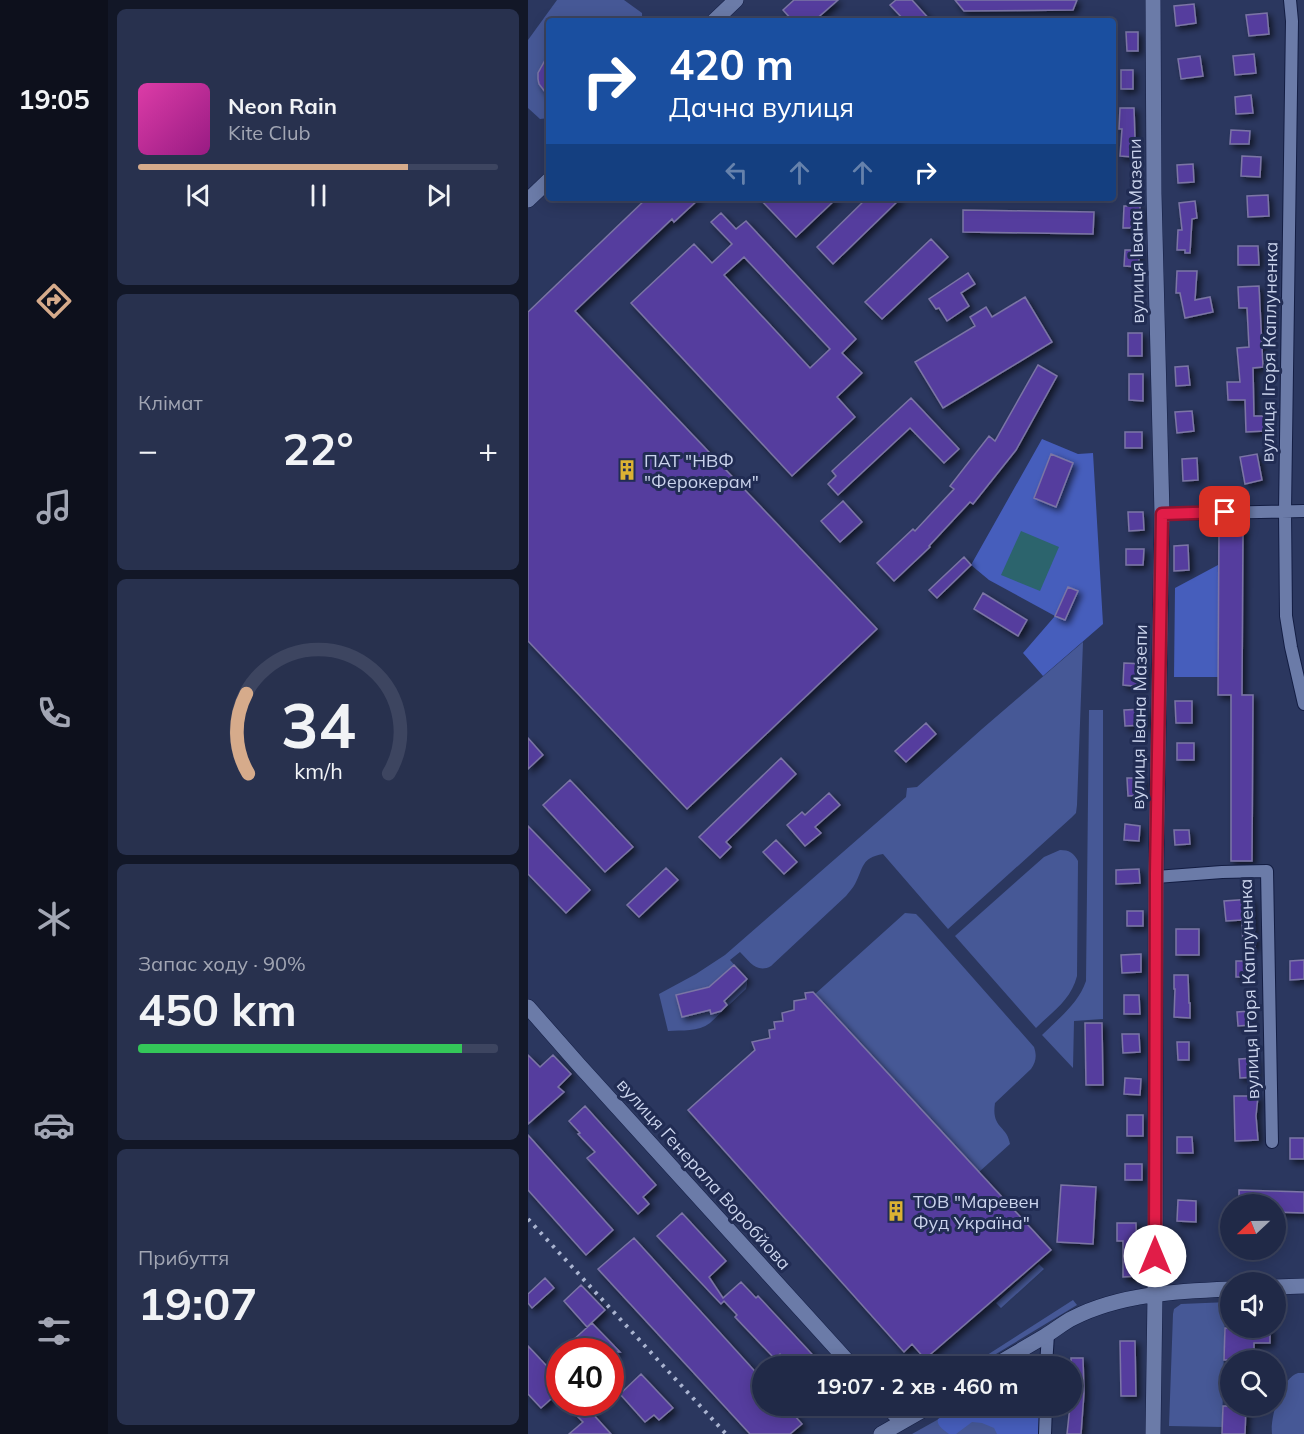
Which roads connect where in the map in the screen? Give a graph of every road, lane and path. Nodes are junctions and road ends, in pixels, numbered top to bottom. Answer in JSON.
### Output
{"nodes":[{"id":1,"x":736,"y":0,"type":"edge"},
{"id":2,"x":1154,"y":0,"type":"edge"},
{"id":3,"x":1290,"y":0,"type":"edge"},
{"id":4,"x":717,"y":18,"type":"edge"},
{"id":5,"x":546,"y":183,"type":"edge"},
{"id":6,"x":528,"y":200,"type":"edge"},
{"id":7,"x":1285,"y":511,"type":"junction"},
{"id":8,"x":1304,"y":511,"type":"edge"},
{"id":9,"x":1162,"y":514,"type":"junction"},
{"id":10,"x":1304,"y":704,"type":"edge"},
{"id":11,"x":1156,"y":878,"type":"junction"},
{"id":12,"x":528,"y":1007,"type":"edge"},
{"id":13,"x":1272,"y":1142,"type":"dead end"},
{"id":14,"x":1304,"y":1286,"type":"edge"},
{"id":15,"x":1286,"y":1287,"type":"edge"},
{"id":16,"x":1220,"y":1289,"type":"edge"},
{"id":17,"x":1155,"y":1295,"type":"junction"},
{"id":18,"x":1048,"y":1334,"type":"junction"},
{"id":19,"x":843,"y":1356,"type":"edge"},
{"id":20,"x":1011,"y":1356,"type":"edge"},
{"id":21,"x":1047,"y":1356,"type":"edge"},
{"id":22,"x":896,"y":1416,"type":"edge"},
{"id":23,"x":912,"y":1416,"type":"edge"},
{"id":24,"x":1046,"y":1416,"type":"edge"},
{"id":25,"x":902,"y":1422,"type":"junction"},
{"id":26,"x":881,"y":1434,"type":"edge"},
{"id":27,"x":1045,"y":1434,"type":"edge"},
{"id":28,"x":1153,"y":1434,"type":"edge"}],
"edges":[{"from":1,"to":4,"type":"street"},
{"from":2,"to":9,"type":"street","name":"вулиця Івана Мазепи"},
{"from":3,"to":7,"type":"street","name":"вулиця Ігоря Каплуненка"},
{"from":5,"to":6,"type":"street"},
{"from":7,"to":8,"type":"street"},
{"from":7,"to":9,"type":"street"},
{"from":7,"to":10,"type":"street","name":"вулиця Ігоря Каплуненка"},
{"from":9,"to":11,"type":"street","name":"вулиця Івана Мазепи"},
{"from":11,"to":13,"type":"street","name":"вулиця Ігоря Каплуненка"},
{"from":11,"to":17,"type":"street","name":"вулиця Івана Мазепи"},
{"from":12,"to":19,"type":"street","name":"вулиця Генерала Воробйова"},
{"from":14,"to":15,"type":"street"},
{"from":16,"to":17,"type":"street"},
{"from":17,"to":18,"type":"street"},
{"from":17,"to":28,"type":"street","name":"вулиця Івана Мазепи"},
{"from":18,"to":20,"type":"street"},
{"from":18,"to":21,"type":"street"},
{"from":22,"to":25,"type":"street"},
{"from":23,"to":25,"type":"street"},
{"from":24,"to":27,"type":"street"},
{"from":25,"to":26,"type":"street"}]}
